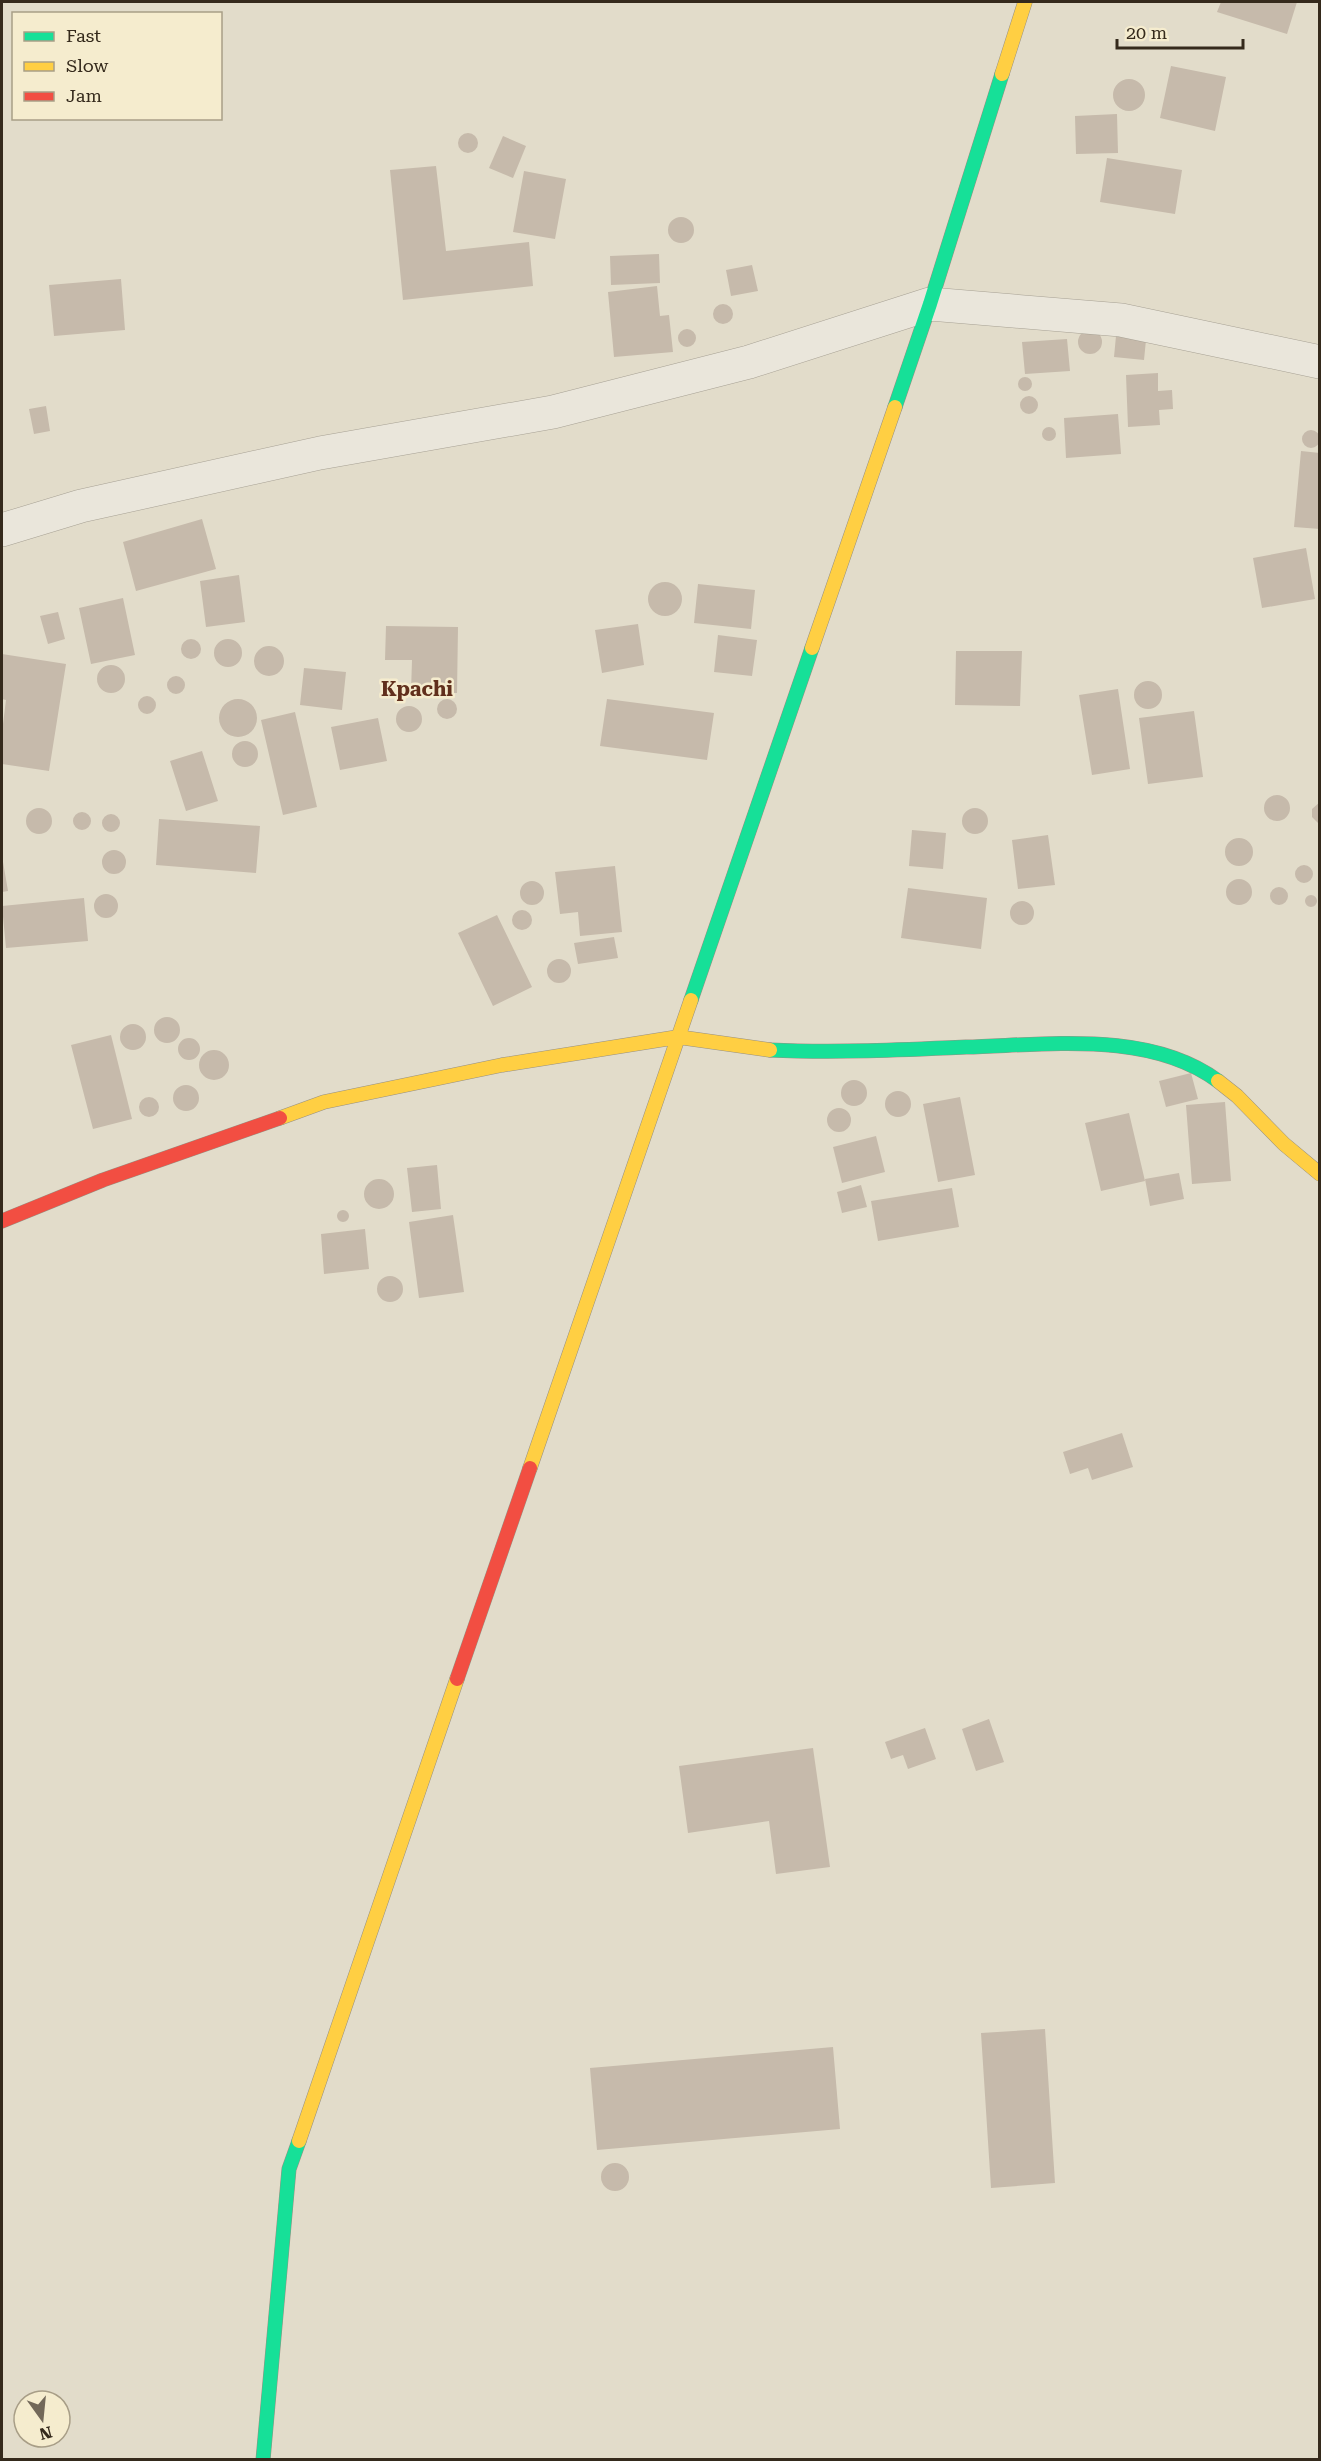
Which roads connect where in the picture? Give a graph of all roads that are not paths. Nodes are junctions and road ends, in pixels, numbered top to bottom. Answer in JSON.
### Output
{"nodes":[{"id":1,"x":1025,"y":2,"type":"edge"},
{"id":2,"x":930,"y":304,"type":"junction"},
{"id":3,"x":1320,"y":362,"type":"edge"},
{"id":4,"x":2,"y":530,"type":"edge"},
{"id":5,"x":678,"y":1037,"type":"junction"},
{"id":6,"x":1320,"y":1174,"type":"edge"},
{"id":7,"x":2,"y":1221,"type":"edge"},
{"id":8,"x":263,"y":2460,"type":"edge"}],
"edges":[{"from":1,"to":2,"type":"street"},
{"from":2,"to":3,"type":"street"},
{"from":2,"to":4,"type":"street"},
{"from":2,"to":5,"type":"street"},
{"from":5,"to":6,"type":"street"},
{"from":5,"to":7,"type":"street"},
{"from":5,"to":8,"type":"street"}]}
